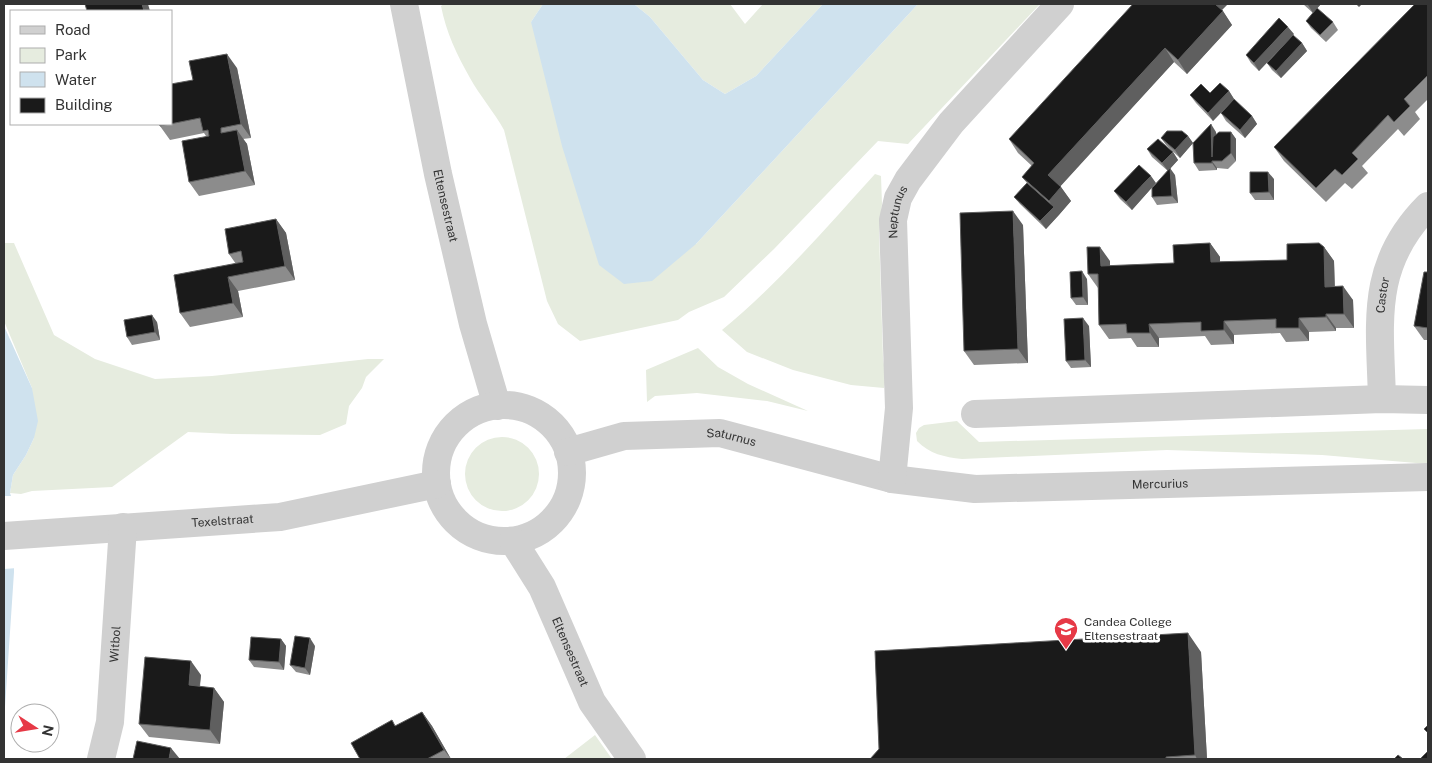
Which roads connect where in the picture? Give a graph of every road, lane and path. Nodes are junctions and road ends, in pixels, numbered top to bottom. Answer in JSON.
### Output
{"nodes":[{"id":1,"x":404,"y":4,"type":"edge"},
{"id":2,"x":1060,"y":4,"type":"edge"},
{"id":3,"x":1428,"y":206,"type":"edge"},
{"id":4,"x":1382,"y":399,"type":"junction"},
{"id":5,"x":1428,"y":400,"type":"edge"},
{"id":6,"x":497,"y":406,"type":"junction"},
{"id":7,"x":975,"y":414,"type":"dead end"},
{"id":8,"x":568,"y":452,"type":"junction"},
{"id":9,"x":1428,"y":477,"type":"edge"},
{"id":10,"x":892,"y":479,"type":"junction"},
{"id":11,"x":437,"y":484,"type":"junction"},
{"id":12,"x":123,"y":527,"type":"junction"},
{"id":13,"x":4,"y":536,"type":"edge"},
{"id":14,"x":513,"y":541,"type":"junction"},
{"id":15,"x":101,"y":759,"type":"edge"},
{"id":16,"x":632,"y":759,"type":"edge"}],
"edges":[{"from":1,"to":6,"type":"street","name":"Eltensestraat"},
{"from":2,"to":10,"type":"street","name":"Neptunus"},
{"from":3,"to":4,"type":"street","name":"Castor"},
{"from":4,"to":5,"type":"street"},
{"from":4,"to":7,"type":"street"},
{"from":6,"to":8,"type":"street"},
{"from":6,"to":11,"type":"street"},
{"from":8,"to":10,"type":"street","name":"Saturnus"},
{"from":8,"to":14,"type":"street"},
{"from":9,"to":10,"type":"street","name":"Mercurius"},
{"from":11,"to":12,"type":"street","name":"Texelstraat"},
{"from":11,"to":14,"type":"street"},
{"from":12,"to":13,"type":"street","name":"Texelstraat"},
{"from":12,"to":15,"type":"street","name":"Witbol"},
{"from":14,"to":16,"type":"street","name":"Eltensestraat"}]}
